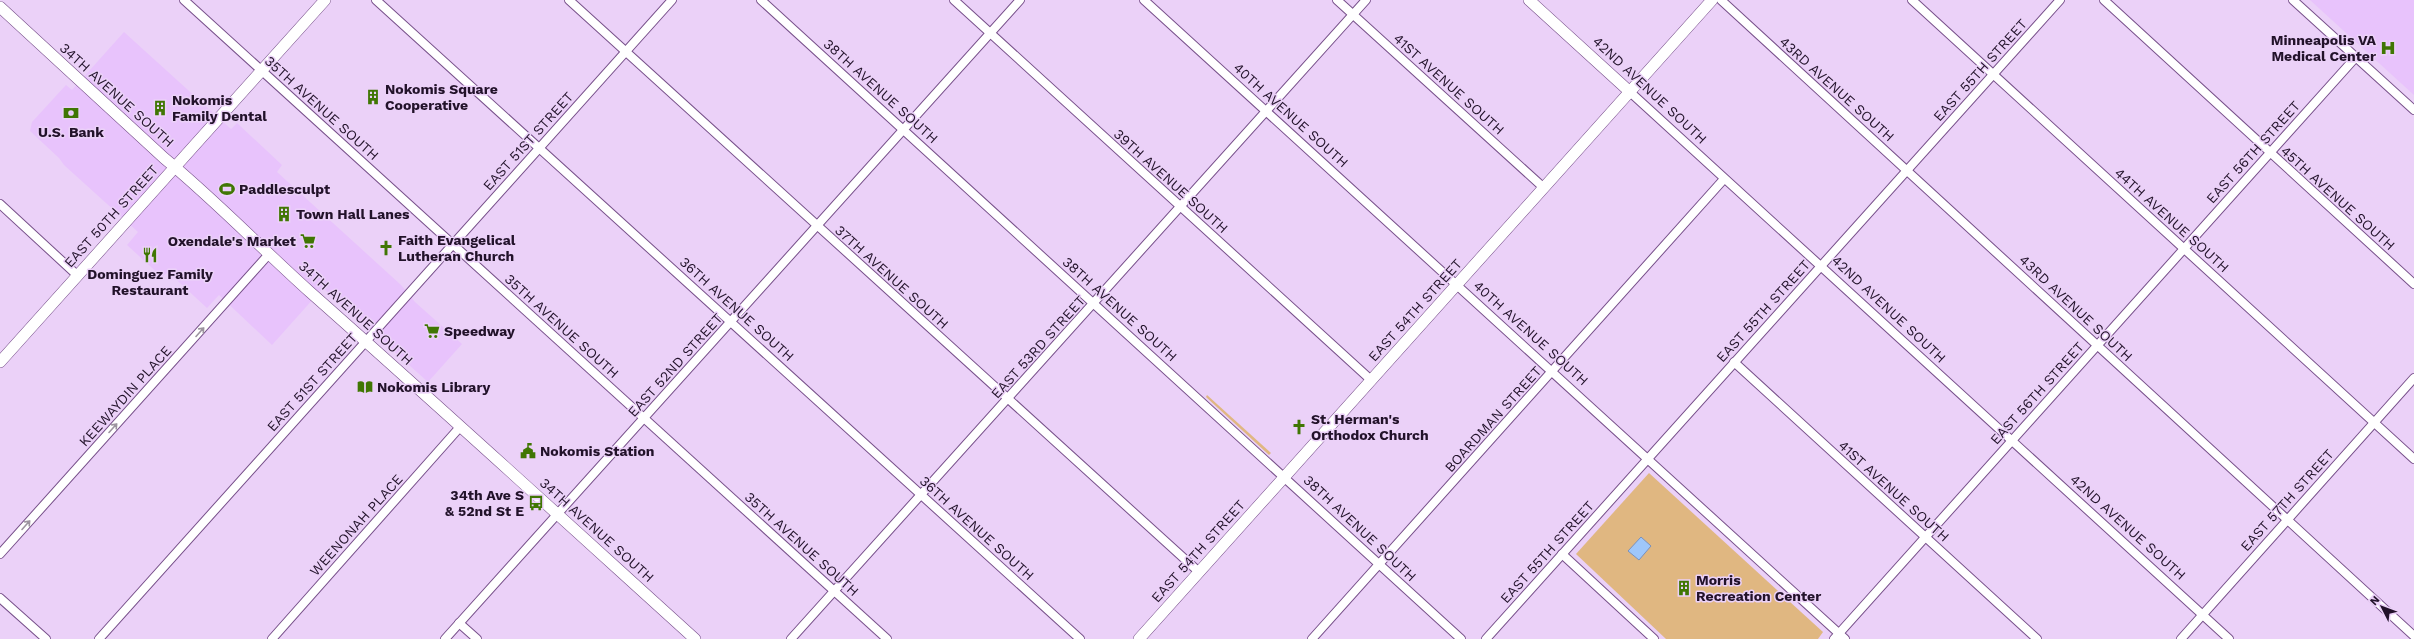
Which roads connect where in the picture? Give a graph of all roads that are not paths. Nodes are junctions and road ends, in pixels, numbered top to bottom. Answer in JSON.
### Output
{"nodes":[{"id":1,"x":184,"y":0,"type":"edge"},
{"id":2,"x":325,"y":0,"type":"edge"},
{"id":3,"x":376,"y":0,"type":"edge"},
{"id":4,"x":569,"y":0,"type":"edge"},
{"id":5,"x":672,"y":0,"type":"edge"},
{"id":6,"x":761,"y":0,"type":"edge"},
{"id":7,"x":954,"y":0,"type":"edge"},
{"id":8,"x":1020,"y":0,"type":"edge"},
{"id":9,"x":1144,"y":0,"type":"edge"},
{"id":10,"x":1337,"y":0,"type":"edge"},
{"id":11,"x":1366,"y":0,"type":"edge"},
{"id":12,"x":1529,"y":0,"type":"edge"},
{"id":13,"x":1712,"y":0,"type":"edge"},
{"id":14,"x":1720,"y":0,"type":"edge"},
{"id":15,"x":1912,"y":0,"type":"edge"},
{"id":16,"x":2060,"y":0,"type":"edge"},
{"id":17,"x":2104,"y":0,"type":"edge"},
{"id":18,"x":2293,"y":0,"type":"edge"},
{"id":19,"x":0,"y":7,"type":"edge"},
{"id":20,"x":1353,"y":14,"type":"junction"},
{"id":21,"x":990,"y":33,"type":"junction"},
{"id":22,"x":626,"y":51,"type":"junction"},
{"id":23,"x":2356,"y":57,"type":"junction"},
{"id":24,"x":262,"y":71,"type":"junction"},
{"id":25,"x":1993,"y":75,"type":"junction"},
{"id":26,"x":1630,"y":92,"type":"junction"},
{"id":27,"x":2414,"y":110,"type":"edge"},
{"id":28,"x":1267,"y":111,"type":"junction"},
{"id":29,"x":904,"y":130,"type":"junction"},
{"id":30,"x":539,"y":148,"type":"junction"},
{"id":31,"x":2270,"y":153,"type":"junction"},
{"id":32,"x":175,"y":167,"type":"junction"},
{"id":33,"x":1907,"y":170,"type":"junction"},
{"id":34,"x":1724,"y":179,"type":"junction"},
{"id":35,"x":1544,"y":188,"type":"junction"},
{"id":36,"x":0,"y":204,"type":"edge"},
{"id":37,"x":1180,"y":207,"type":"junction"},
{"id":38,"x":817,"y":226,"type":"junction"},
{"id":39,"x":453,"y":244,"type":"junction"},
{"id":40,"x":2184,"y":249,"type":"junction"},
{"id":41,"x":269,"y":254,"type":"junction"},
{"id":42,"x":1821,"y":266,"type":"junction"},
{"id":43,"x":77,"y":275,"type":"junction"},
{"id":44,"x":1458,"y":284,"type":"junction"},
{"id":45,"x":2414,"y":284,"type":"edge"},
{"id":46,"x":1095,"y":304,"type":"junction"},
{"id":47,"x":731,"y":322,"type":"junction"},
{"id":48,"x":366,"y":340,"type":"junction"},
{"id":49,"x":2098,"y":346,"type":"junction"},
{"id":50,"x":0,"y":362,"type":"edge"},
{"id":51,"x":1734,"y":362,"type":"junction"},
{"id":52,"x":1554,"y":372,"type":"junction"},
{"id":53,"x":2414,"y":378,"type":"edge"},
{"id":54,"x":1371,"y":380,"type":"junction"},
{"id":55,"x":1008,"y":400,"type":"junction"},
{"id":56,"x":644,"y":419,"type":"junction"},
{"id":57,"x":2375,"y":423,"type":"junction"},
{"id":58,"x":460,"y":427,"type":"junction"},
{"id":59,"x":2012,"y":442,"type":"junction"},
{"id":60,"x":1648,"y":458,"type":"junction"},
{"id":61,"x":2414,"y":459,"type":"edge"},
{"id":62,"x":1285,"y":476,"type":"junction"},
{"id":63,"x":921,"y":494,"type":"junction"},
{"id":64,"x":558,"y":514,"type":"junction"},
{"id":65,"x":2287,"y":520,"type":"junction"},
{"id":66,"x":1925,"y":537,"type":"junction"},
{"id":67,"x":0,"y":554,"type":"edge"},
{"id":68,"x":1562,"y":554,"type":"junction"},
{"id":69,"x":1380,"y":564,"type":"junction"},
{"id":70,"x":1199,"y":572,"type":"junction"},
{"id":71,"x":834,"y":591,"type":"junction"},
{"id":72,"x":0,"y":598,"type":"edge"},
{"id":73,"x":2202,"y":615,"type":"junction"},
{"id":74,"x":460,"y":623,"type":"junction"},
{"id":75,"x":2412,"y":635,"type":"edge"},
{"id":76,"x":1839,"y":637,"type":"edge"},
{"id":77,"x":46,"y":639,"type":"edge"},
{"id":78,"x":99,"y":639,"type":"edge"},
{"id":79,"x":272,"y":639,"type":"edge"},
{"id":80,"x":445,"y":639,"type":"edge"},
{"id":81,"x":478,"y":639,"type":"edge"},
{"id":82,"x":695,"y":639,"type":"edge"},
{"id":83,"x":791,"y":639,"type":"edge"},
{"id":84,"x":887,"y":639,"type":"edge"},
{"id":85,"x":1080,"y":639,"type":"edge"},
{"id":86,"x":1139,"y":639,"type":"edge"},
{"id":87,"x":1312,"y":639,"type":"edge"},
{"id":88,"x":1461,"y":639,"type":"edge"},
{"id":89,"x":1486,"y":639,"type":"edge"},
{"id":90,"x":1654,"y":639,"type":"edge"},
{"id":91,"x":2037,"y":639,"type":"edge"},
{"id":92,"x":2181,"y":639,"type":"edge"},
{"id":93,"x":2229,"y":639,"type":"edge"}],
"edges":[{"from":1,"to":24,"type":"street","name":"35TH AVENUE SOUTH"},
{"from":2,"to":24,"type":"street","name":"EAST 50TH STREET"},
{"from":3,"to":30,"type":"street","name":"36TH AVENUE SOUTH"},
{"from":4,"to":22,"type":"street","name":"37TH AVENUE SOUTH"},
{"from":5,"to":22,"type":"street","name":"EAST 51ST STREET"},
{"from":6,"to":29,"type":"street","name":"38TH AVENUE SOUTH"},
{"from":7,"to":21,"type":"street","name":"39TH AVENUE SOUTH"},
{"from":8,"to":21,"type":"street","name":"EAST 52ND STREET"},
{"from":9,"to":28,"type":"street","name":"40TH AVENUE SOUTH"},
{"from":10,"to":20,"type":"street","name":"41ST AVENUE SOUTH"},
{"from":11,"to":20,"type":"street","name":"EAST 53RD STREET"},
{"from":12,"to":26,"type":"street","name":"42ND AVENUE SOUTH"},
{"from":13,"to":26,"type":"street","name":"EAST 54TH STREET"},
{"from":14,"to":33,"type":"street","name":"43RD AVENUE SOUTH"},
{"from":15,"to":25,"type":"street","name":"44TH AVENUE SOUTH"},
{"from":16,"to":25,"type":"street","name":"EAST 55TH STREET"},
{"from":17,"to":31,"type":"street","name":"45TH AVENUE SOUTH"},
{"from":18,"to":23,"type":"street"},
{"from":19,"to":32,"type":"street","name":"34TH AVENUE SOUTH"},
{"from":20,"to":28,"type":"street","name":"EAST 53RD STREET"},
{"from":20,"to":35,"type":"street","name":"41ST AVENUE SOUTH"},
{"from":21,"to":29,"type":"street","name":"EAST 52ND STREET"},
{"from":21,"to":37,"type":"street","name":"39TH AVENUE SOUTH"},
{"from":22,"to":30,"type":"street","name":"EAST 51ST STREET"},
{"from":22,"to":38,"type":"street","name":"37TH AVENUE SOUTH"},
{"from":23,"to":27,"type":"street"},
{"from":23,"to":31,"type":"street","name":"EAST 56TH STREET"},
{"from":24,"to":32,"type":"street","name":"EAST 50TH STREET"},
{"from":24,"to":39,"type":"street","name":"35TH AVENUE SOUTH"},
{"from":25,"to":33,"type":"street","name":"EAST 55TH STREET"},
{"from":25,"to":40,"type":"street","name":"44TH AVENUE SOUTH"},
{"from":26,"to":34,"type":"street","name":"42ND AVENUE SOUTH"},
{"from":26,"to":35,"type":"street","name":"EAST 54TH STREET"},
{"from":28,"to":37,"type":"street","name":"EAST 53RD STREET"},
{"from":28,"to":44,"type":"street","name":"40TH AVENUE SOUTH"},
{"from":29,"to":38,"type":"street","name":"EAST 52ND STREET"},
{"from":29,"to":46,"type":"street","name":"38TH AVENUE SOUTH"},
{"from":30,"to":39,"type":"street","name":"EAST 51ST STREET"},
{"from":30,"to":47,"type":"street","name":"36TH AVENUE SOUTH"},
{"from":31,"to":40,"type":"street","name":"EAST 56TH STREET"},
{"from":31,"to":45,"type":"street","name":"45TH AVENUE SOUTH"},
{"from":32,"to":41,"type":"street","name":"34TH AVENUE SOUTH"},
{"from":32,"to":43,"type":"street","name":"EAST 50TH STREET"},
{"from":33,"to":42,"type":"street","name":"EAST 55TH STREET"},
{"from":33,"to":49,"type":"street","name":"43RD AVENUE SOUTH"},
{"from":34,"to":42,"type":"street","name":"42ND AVENUE SOUTH"},
{"from":34,"to":52,"type":"street","name":"BOARDMAN STREET"},
{"from":35,"to":44,"type":"street","name":"EAST 54TH STREET"},
{"from":36,"to":43,"type":"street"},
{"from":37,"to":46,"type":"street","name":"EAST 53RD STREET"},
{"from":37,"to":54,"type":"street","name":"39TH AVENUE SOUTH"},
{"from":38,"to":47,"type":"street","name":"EAST 52ND STREET"},
{"from":38,"to":55,"type":"street","name":"37TH AVENUE SOUTH"},
{"from":39,"to":48,"type":"street","name":"EAST 51ST STREET"},
{"from":39,"to":56,"type":"street","name":"35TH AVENUE SOUTH"},
{"from":40,"to":49,"type":"street","name":"EAST 56TH STREET"},
{"from":40,"to":57,"type":"street","name":"44TH AVENUE SOUTH"},
{"from":41,"to":48,"type":"street","name":"34TH AVENUE SOUTH"},
{"from":67,"to":41,"type":"street","name":"KEEWAYDIN PLACE","one_way":true},
{"from":42,"to":51,"type":"street","name":"EAST 55TH STREET"},
{"from":42,"to":59,"type":"street","name":"42ND AVENUE SOUTH"},
{"from":43,"to":50,"type":"street","name":"EAST 50TH STREET"},
{"from":44,"to":52,"type":"street","name":"40TH AVENUE SOUTH"},
{"from":44,"to":54,"type":"street","name":"EAST 54TH STREET"},
{"from":46,"to":55,"type":"street","name":"EAST 53RD STREET"},
{"from":46,"to":62,"type":"street","name":"38TH AVENUE SOUTH"},
{"from":47,"to":56,"type":"street","name":"EAST 52ND STREET"},
{"from":47,"to":63,"type":"street","name":"36TH AVENUE SOUTH"},
{"from":48,"to":58,"type":"street","name":"34TH AVENUE SOUTH"},
{"from":48,"to":78,"type":"street","name":"EAST 51ST STREET"},
{"from":49,"to":59,"type":"street","name":"EAST 56TH STREET"},
{"from":49,"to":65,"type":"street","name":"43RD AVENUE SOUTH"},
{"from":51,"to":60,"type":"street","name":"EAST 55TH STREET"},
{"from":51,"to":66,"type":"street","name":"41ST AVENUE SOUTH"},
{"from":52,"to":60,"type":"street","name":"40TH AVENUE SOUTH"},
{"from":52,"to":69,"type":"street","name":"BOARDMAN STREET"},
{"from":53,"to":57,"type":"street","name":"EAST 57TH STREET"},
{"from":54,"to":62,"type":"street","name":"EAST 54TH STREET"},
{"from":55,"to":63,"type":"street","name":"EAST 53RD STREET"},
{"from":55,"to":70,"type":"street","name":"37TH AVENUE SOUTH"},
{"from":56,"to":64,"type":"street","name":"EAST 52ND STREET"},
{"from":56,"to":71,"type":"street","name":"35TH AVENUE SOUTH"},
{"from":57,"to":61,"type":"street","name":"44TH AVENUE SOUTH"},
{"from":57,"to":65,"type":"street","name":"EAST 57TH STREET"},
{"from":58,"to":64,"type":"street","name":"34TH AVENUE SOUTH"},
{"from":58,"to":79,"type":"street","name":"WEENONAH PLACE"},
{"from":59,"to":66,"type":"street","name":"EAST 56TH STREET"},
{"from":59,"to":73,"type":"street","name":"42ND AVENUE SOUTH"},
{"from":60,"to":68,"type":"street","name":"EAST 55TH STREET"},
{"from":60,"to":76,"type":"street","name":"40TH AVENUE SOUTH"},
{"from":62,"to":69,"type":"street","name":"38TH AVENUE SOUTH"},
{"from":62,"to":70,"type":"street","name":"EAST 54TH STREET"},
{"from":63,"to":71,"type":"street","name":"EAST 53RD STREET"},
{"from":63,"to":85,"type":"street","name":"36TH AVENUE SOUTH"},
{"from":64,"to":74,"type":"street","name":"EAST 52ND STREET"},
{"from":64,"to":82,"type":"street","name":"34TH AVENUE SOUTH"},
{"from":65,"to":73,"type":"street","name":"EAST 57TH STREET"},
{"from":65,"to":75,"type":"street","name":"43RD AVENUE SOUTH"},
{"from":66,"to":76,"type":"street","name":"EAST 56TH STREET"},
{"from":66,"to":91,"type":"street","name":"41ST AVENUE SOUTH"},
{"from":68,"to":89,"type":"street","name":"EAST 55TH STREET"},
{"from":68,"to":90,"type":"street"},
{"from":69,"to":87,"type":"street","name":"BOARDMAN STREET"},
{"from":69,"to":88,"type":"street","name":"38TH AVENUE SOUTH"},
{"from":70,"to":86,"type":"street","name":"EAST 54TH STREET"},
{"from":71,"to":83,"type":"street","name":"EAST 53RD STREET"},
{"from":71,"to":84,"type":"street","name":"35TH AVENUE SOUTH"},
{"from":72,"to":77,"type":"street"},
{"from":73,"to":92,"type":"street","name":"EAST 57TH STREET"},
{"from":73,"to":93,"type":"street","name":"42ND AVENUE SOUTH"},
{"from":74,"to":80,"type":"street","name":"EAST 52ND STREET"},
{"from":74,"to":81,"type":"street"}]}
